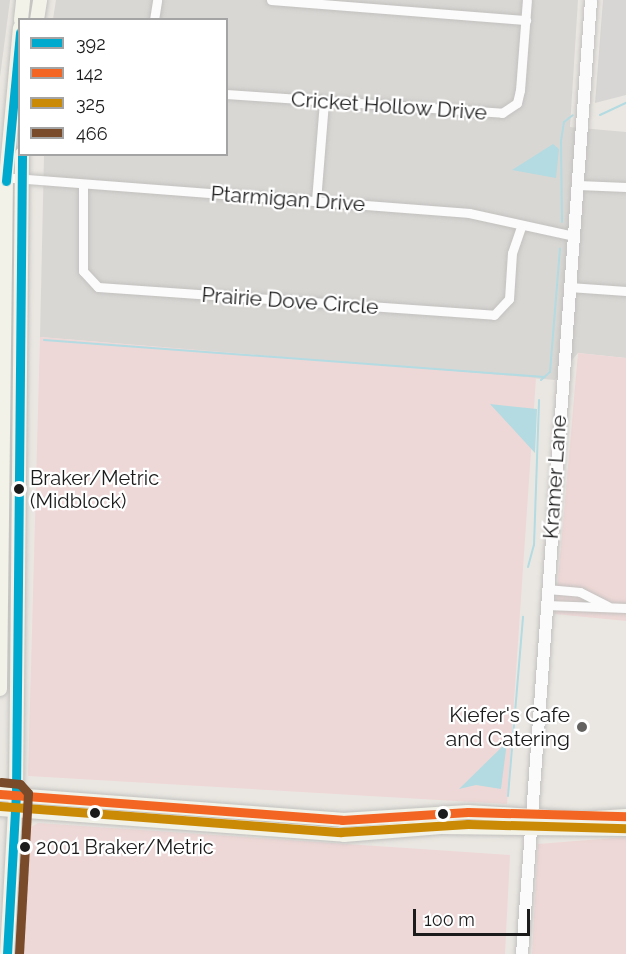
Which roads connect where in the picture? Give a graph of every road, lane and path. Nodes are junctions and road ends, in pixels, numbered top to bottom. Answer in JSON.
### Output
{"nodes":[{"id":1,"x":23,"y":0,"type":"edge"},
{"id":2,"x":40,"y":0,"type":"edge"},
{"id":3,"x":157,"y":0,"type":"edge"},
{"id":4,"x":272,"y":0,"type":"edge"},
{"id":5,"x":527,"y":0,"type":"edge"},
{"id":6,"x":591,"y":0,"type":"edge"},
{"id":7,"x":21,"y":18,"type":"edge"},
{"id":8,"x":37,"y":18,"type":"edge"},
{"id":9,"x":154,"y":18,"type":"edge"},
{"id":10,"x":526,"y":20,"type":"junction"},
{"id":11,"x":18,"y":46,"type":"edge"},
{"id":12,"x":228,"y":94,"type":"edge"},
{"id":13,"x":324,"y":102,"type":"junction"},
{"id":14,"x":22,"y":156,"type":"edge"},
{"id":15,"x":3,"y":177,"type":"edge"},
{"id":16,"x":22,"y":180,"type":"junction"},
{"id":17,"x":83,"y":184,"type":"junction"},
{"id":18,"x":578,"y":185,"type":"junction"},
{"id":19,"x":626,"y":187,"type":"edge"},
{"id":20,"x":316,"y":201,"type":"junction"},
{"id":21,"x":521,"y":227,"type":"junction"},
{"id":22,"x":574,"y":236,"type":"junction"},
{"id":23,"x":569,"y":287,"type":"junction"},
{"id":24,"x":626,"y":291,"type":"edge"},
{"id":25,"x":6,"y":447,"type":"junction"},
{"id":26,"x":22,"y":450,"type":"junction"},
{"id":27,"x":547,"y":589,"type":"junction"},
{"id":28,"x":546,"y":605,"type":"junction"},
{"id":29,"x":610,"y":607,"type":"junction"},
{"id":30,"x":626,"y":608,"type":"edge"},
{"id":31,"x":2,"y":623,"type":"junction"},
{"id":32,"x":19,"y":627,"type":"junction"},
{"id":33,"x":0,"y":689,"type":"edge"},
{"id":34,"x":0,"y":794,"type":"edge"},
{"id":35,"x":16,"y":795,"type":"junction"},
{"id":36,"x":0,"y":809,"type":"edge"},
{"id":37,"x":15,"y":810,"type":"junction"},
{"id":38,"x":626,"y":816,"type":"edge"},
{"id":39,"x":265,"y":821,"type":"junction"},
{"id":40,"x":530,"y":823,"type":"junction"},
{"id":41,"x":626,"y":829,"type":"edge"},
{"id":42,"x":7,"y":954,"type":"edge"},
{"id":43,"x":522,"y":954,"type":"edge"}],
"edges":[{"from":1,"to":7,"type":"main road"},
{"from":2,"to":8,"type":"main road"},
{"from":3,"to":9,"type":"street"},
{"from":4,"to":10,"type":"street"},
{"from":5,"to":10,"type":"street","name":"Cricket Hollow Drive"},
{"from":6,"to":18,"type":"street","name":"Kramer Lane"},
{"from":10,"to":13,"type":"street","name":"Cricket Hollow Drive"},
{"from":11,"to":15,"type":"main road"},
{"from":12,"to":13,"type":"street","name":"Cricket Hollow Drive"},
{"from":13,"to":20,"type":"street"},
{"from":14,"to":16,"type":"main road"},
{"from":15,"to":16,"type":"street","name":"Ptarmigan Drive"},
{"from":15,"to":25,"type":"main road"},
{"from":16,"to":17,"type":"street","name":"Ptarmigan Drive"},
{"from":16,"to":26,"type":"main road"},
{"from":17,"to":20,"type":"street","name":"Ptarmigan Drive"},
{"from":17,"to":21,"type":"street","name":"Prairie Dove Circle"},
{"from":18,"to":19,"type":"street"},
{"from":18,"to":22,"type":"street","name":"Kramer Lane"},
{"from":20,"to":21,"type":"street","name":"Ptarmigan Drive"},
{"from":21,"to":22,"type":"street","name":"Ptarmigan Drive"},
{"from":22,"to":23,"type":"street","name":"Kramer Lane"},
{"from":23,"to":24,"type":"street"},
{"from":23,"to":27,"type":"street","name":"Kramer Lane"},
{"from":25,"to":26,"type":"main road"},
{"from":25,"to":31,"type":"main road"},
{"from":26,"to":32,"type":"main road"},
{"from":27,"to":28,"type":"street","name":"Kramer Lane"},
{"from":27,"to":29,"type":"street"},
{"from":28,"to":29,"type":"street"},
{"from":28,"to":40,"type":"street","name":"Kramer Lane"},
{"from":29,"to":30,"type":"street"},
{"from":31,"to":32,"type":"main road"},
{"from":31,"to":33,"type":"main road"},
{"from":32,"to":35,"type":"main road"},
{"from":34,"to":35,"type":"main road"},
{"from":35,"to":37,"type":"main road"},
{"from":35,"to":39,"type":"main road"},
{"from":36,"to":37,"type":"main road"},
{"from":37,"to":39,"type":"main road"},
{"from":37,"to":42,"type":"main road"},
{"from":38,"to":40,"type":"main road"},
{"from":39,"to":40,"type":"main road"},
{"from":40,"to":41,"type":"main road"},
{"from":40,"to":43,"type":"street","name":"Kramer Lane"}]}
